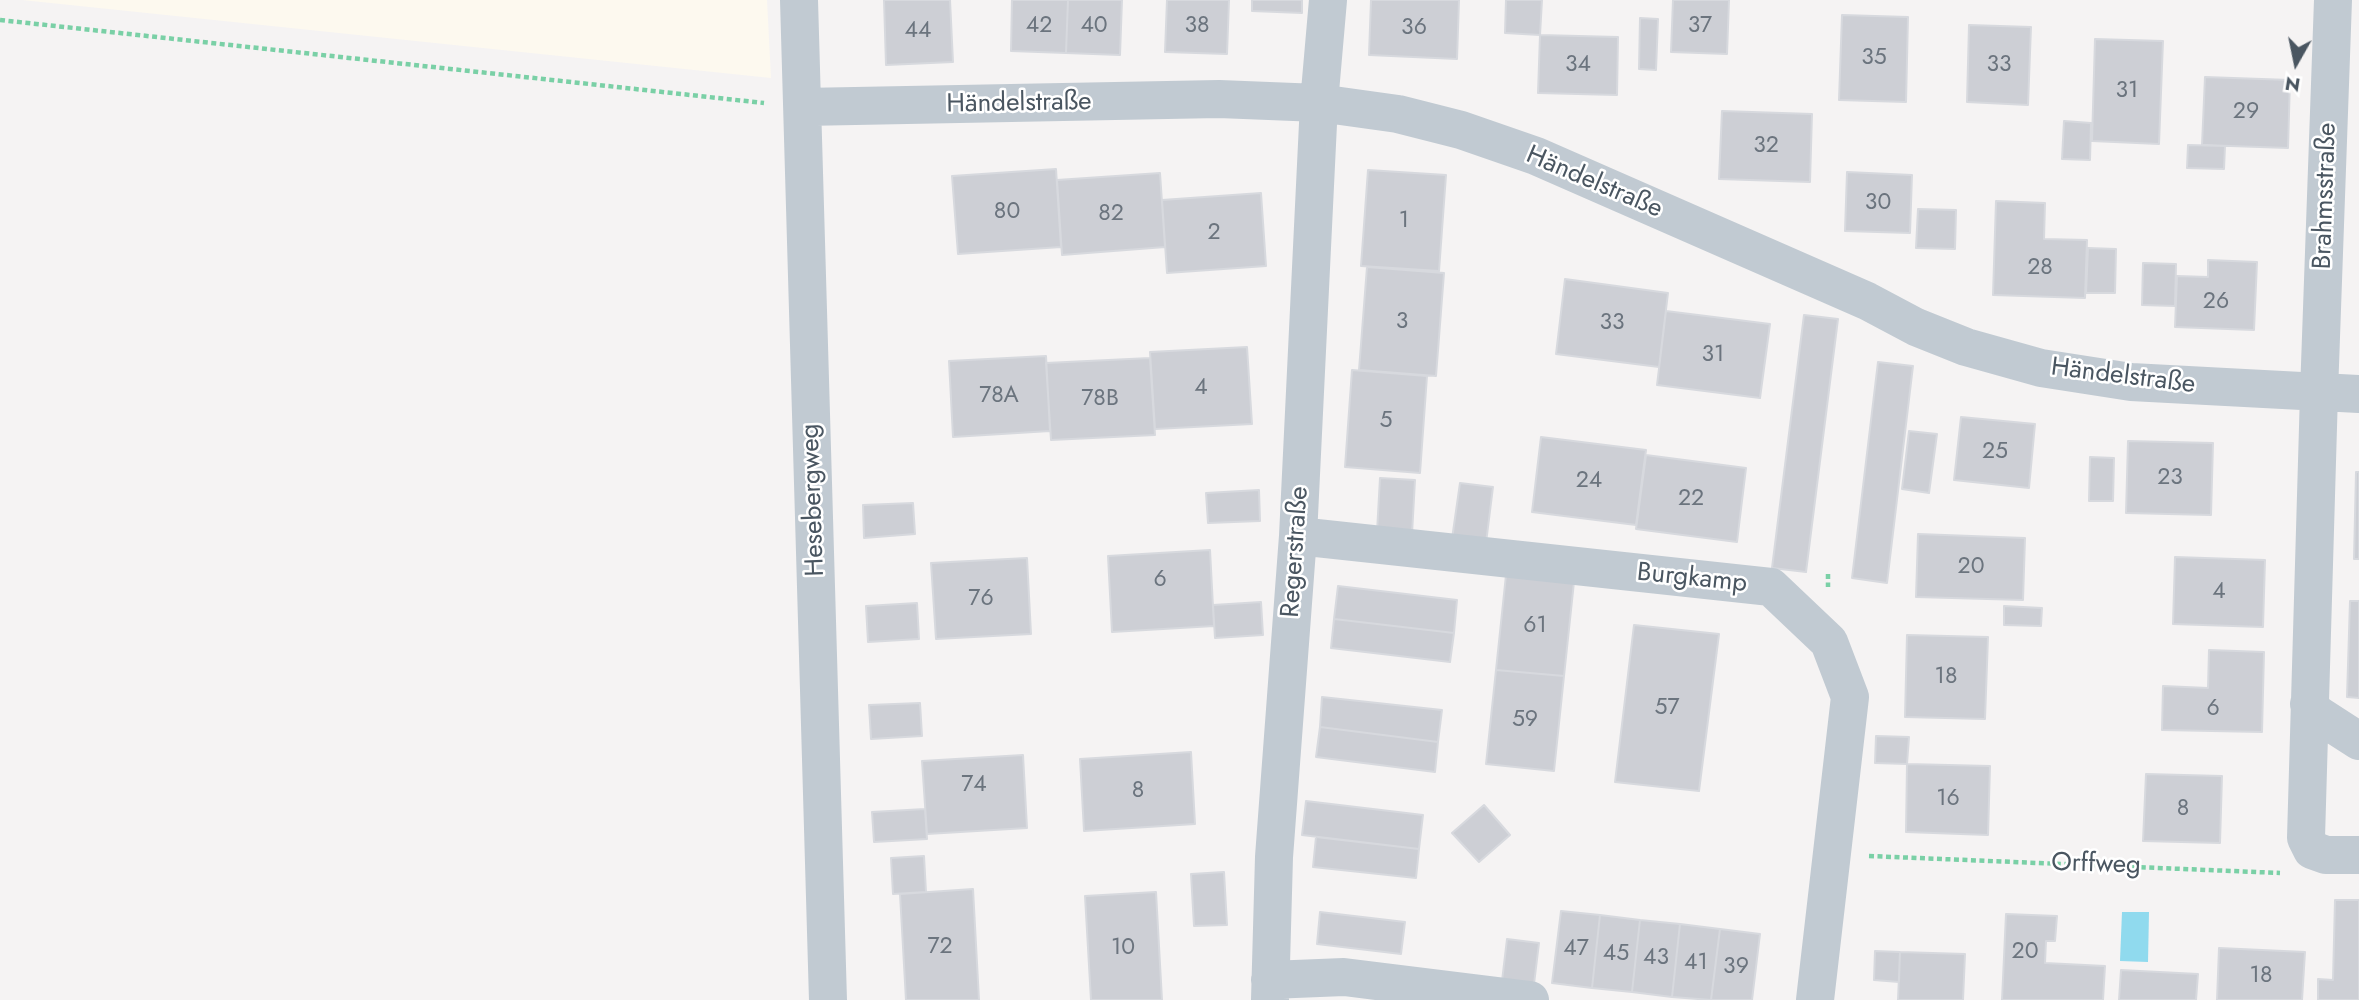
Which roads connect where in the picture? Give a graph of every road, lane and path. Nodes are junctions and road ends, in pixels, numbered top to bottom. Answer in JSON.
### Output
{"nodes":[{"id":1,"x":799,"y":0,"type":"edge"},
{"id":2,"x":1328,"y":0,"type":"edge"},
{"id":3,"x":2333,"y":0,"type":"edge"},
{"id":4,"x":0,"y":20,"type":"edge"},
{"id":5,"x":1320,"y":103,"type":"junction"},
{"id":6,"x":803,"y":107,"type":"junction"},
{"id":7,"x":2319,"y":393,"type":"junction"},
{"id":8,"x":2359,"y":394,"type":"edge"},
{"id":9,"x":1298,"y":536,"type":"junction"},
{"id":10,"x":2309,"y":704,"type":"junction"},
{"id":11,"x":2359,"y":741,"type":"edge"},
{"id":12,"x":1833,"y":854,"type":"junction"},
{"id":13,"x":2359,"y":855,"type":"edge"},
{"id":14,"x":2291,"y":873,"type":"dead end"},
{"id":15,"x":1270,"y":990,"type":"edge"},
{"id":16,"x":828,"y":1000,"type":"edge"},
{"id":17,"x":1530,"y":1000,"type":"edge"},
{"id":18,"x":1815,"y":1000,"type":"edge"}],
"edges":[{"from":1,"to":6,"type":"street","name":"Hesebergweg"},
{"from":2,"to":5,"type":"street"},
{"from":3,"to":7,"type":"street","name":"Brahmsstraße"},
{"from":4,"to":6,"type":"path"},
{"from":5,"to":6,"type":"street","name":"Händelstraße"},
{"from":5,"to":7,"type":"street","name":"Händelstraße"},
{"from":5,"to":9,"type":"street","name":"Regerstraße"},
{"from":6,"to":16,"type":"street","name":"Hesebergweg"},
{"from":7,"to":8,"type":"street","name":"Händelstraße"},
{"from":7,"to":10,"type":"street"},
{"from":9,"to":12,"type":"street","name":"Burgkamp"},
{"from":9,"to":15,"type":"street","name":"Regerstraße"},
{"from":10,"to":11,"type":"street"},
{"from":10,"to":13,"type":"street"},
{"from":12,"to":14,"type":"path","name":"Orffweg"},
{"from":12,"to":18,"type":"street","name":"Burgkamp"},
{"from":15,"to":17,"type":"street"}]}
